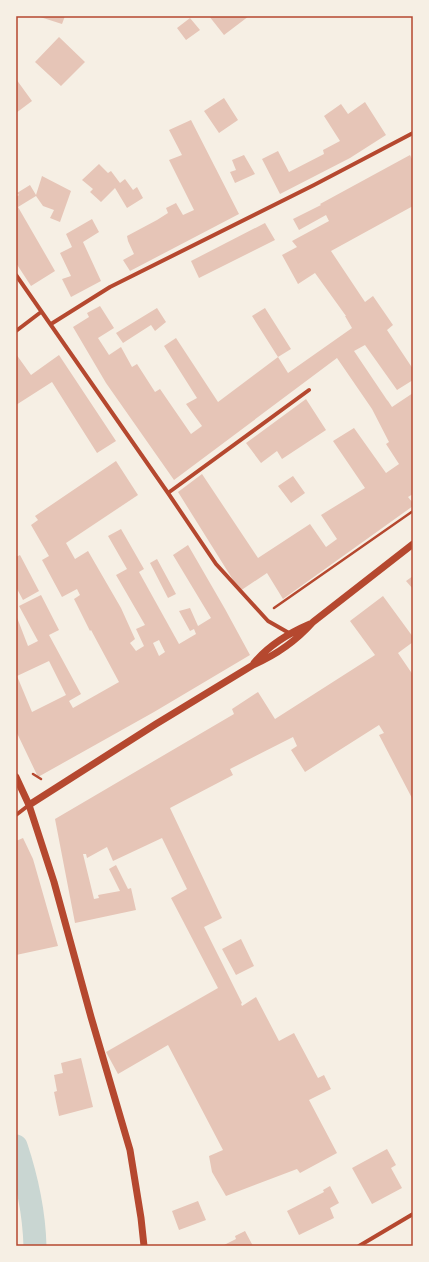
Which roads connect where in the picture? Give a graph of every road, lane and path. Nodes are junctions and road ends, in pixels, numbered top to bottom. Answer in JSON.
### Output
{"nodes":[{"id":1,"x":413,"y":133,"type":"edge"},
{"id":2,"x":16,"y":275,"type":"edge"},
{"id":3,"x":41,"y":312,"type":"junction"},
{"id":4,"x":51,"y":324,"type":"junction"},
{"id":5,"x":16,"y":331,"type":"edge"},
{"id":6,"x":309,"y":390,"type":"dead end"},
{"id":7,"x":168,"y":493,"type":"junction"},
{"id":8,"x":413,"y":510,"type":"edge"},
{"id":9,"x":413,"y":544,"type":"edge"},
{"id":10,"x":268,"y":621,"type":"junction"},
{"id":11,"x":313,"y":622,"type":"junction"},
{"id":12,"x":289,"y":633,"type":"junction"},
{"id":13,"x":253,"y":665,"type":"junction"},
{"id":14,"x":34,"y":774,"type":"dead end"},
{"id":15,"x":16,"y":777,"type":"edge"},
{"id":16,"x":45,"y":777,"type":"dead end"},
{"id":17,"x":29,"y":805,"type":"junction"},
{"id":18,"x":16,"y":815,"type":"edge"},
{"id":19,"x":413,"y":1214,"type":"edge"},
{"id":20,"x":366,"y":1244,"type":"edge"},
{"id":21,"x":144,"y":1246,"type":"edge"},
{"id":22,"x":358,"y":1246,"type":"edge"}],
"edges":[{"from":1,"to":4,"type":"street"},
{"from":2,"to":3,"type":"street"},
{"from":3,"to":4,"type":"street"},
{"from":3,"to":5,"type":"street"},
{"from":4,"to":7,"type":"street"},
{"from":6,"to":7,"type":"street"},
{"from":7,"to":10,"type":"street"},
{"from":8,"to":10,"type":"path"},
{"from":9,"to":11,"type":"street"},
{"from":10,"to":12,"type":"street"},
{"from":11,"to":12,"type":"street"},
{"from":11,"to":13,"type":"street"},
{"from":12,"to":13,"type":"street"},
{"from":13,"to":17,"type":"street"},
{"from":14,"to":16,"type":"path"},
{"from":15,"to":17,"type":"street"},
{"from":17,"to":18,"type":"street"},
{"from":17,"to":21,"type":"street"},
{"from":19,"to":20,"type":"street"},
{"from":20,"to":22,"type":"street"}]}
